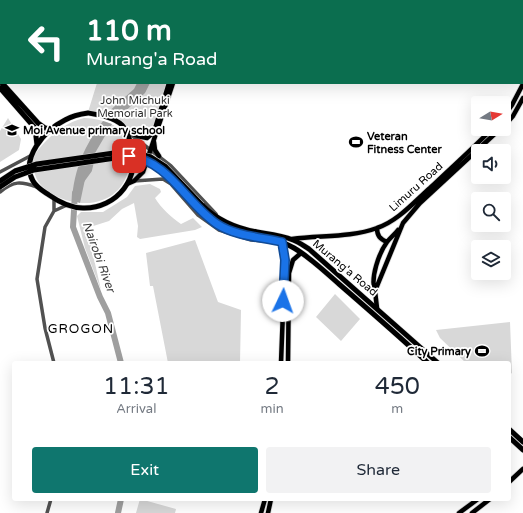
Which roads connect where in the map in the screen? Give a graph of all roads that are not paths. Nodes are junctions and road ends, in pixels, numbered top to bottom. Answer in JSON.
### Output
{"nodes":[{"id":1,"x":3,"y":84,"type":"edge"},
{"id":2,"x":168,"y":84,"type":"edge"},
{"id":3,"x":173,"y":84,"type":"edge"},
{"id":4,"x":523,"y":84,"type":"edge"},
{"id":5,"x":0,"y":89,"type":"edge"},
{"id":6,"x":523,"y":98,"type":"edge"},
{"id":7,"x":511,"y":104,"type":"edge"},
{"id":8,"x":511,"y":118,"type":"edge"},
{"id":9,"x":52,"y":129,"type":"junction"},
{"id":10,"x":126,"y":130,"type":"junction"},
{"id":11,"x":484,"y":136,"type":"edge"},
{"id":12,"x":492,"y":136,"type":"edge"},
{"id":13,"x":154,"y":140,"type":"junction"},
{"id":14,"x":37,"y":145,"type":"junction"},
{"id":15,"x":151,"y":151,"type":"junction"},
{"id":16,"x":32,"y":155,"type":"junction"},
{"id":17,"x":159,"y":156,"type":"junction"},
{"id":18,"x":0,"y":172,"type":"edge"},
{"id":19,"x":0,"y":181,"type":"edge"},
{"id":20,"x":134,"y":181,"type":"junction"},
{"id":21,"x":127,"y":184,"type":"junction"},
{"id":22,"x":0,"y":187,"type":"edge"},
{"id":23,"x":38,"y":188,"type":"junction"},
{"id":24,"x":0,"y":192,"type":"edge"},
{"id":25,"x":54,"y":198,"type":"junction"},
{"id":26,"x":68,"y":205,"type":"junction"},
{"id":27,"x":201,"y":208,"type":"junction"},
{"id":28,"x":54,"y":211,"type":"junction"},
{"id":29,"x":221,"y":220,"type":"junction"},
{"id":30,"x":401,"y":227,"type":"junction"},
{"id":31,"x":377,"y":228,"type":"junction"},
{"id":32,"x":270,"y":239,"type":"junction"},
{"id":33,"x":292,"y":239,"type":"junction"},
{"id":34,"x":282,"y":242,"type":"junction"},
{"id":35,"x":387,"y":242,"type":"junction"},
{"id":36,"x":301,"y":253,"type":"junction"},
{"id":37,"x":375,"y":291,"type":"junction"},
{"id":38,"x":377,"y":308,"type":"junction"},
{"id":39,"x":54,"y":361,"type":"edge"},
{"id":40,"x":281,"y":361,"type":"edge"},
{"id":41,"x":288,"y":361,"type":"edge"},
{"id":42,"x":426,"y":361,"type":"edge"},
{"id":43,"x":436,"y":361,"type":"edge"},
{"id":44,"x":511,"y":431,"type":"edge"},
{"id":45,"x":511,"y":440,"type":"edge"},
{"id":46,"x":523,"y":442,"type":"edge"},
{"id":47,"x":523,"y":450,"type":"edge"},
{"id":48,"x":523,"y":469,"type":"edge"},
{"id":49,"x":511,"y":480,"type":"edge"},
{"id":50,"x":50,"y":501,"type":"edge"},
{"id":51,"x":264,"y":501,"type":"edge"},
{"id":52,"x":271,"y":501,"type":"edge"},
{"id":53,"x":475,"y":501,"type":"edge"},
{"id":54,"x":487,"y":501,"type":"edge"},
{"id":55,"x":47,"y":513,"type":"edge"},
{"id":56,"x":261,"y":513,"type":"edge"},
{"id":57,"x":268,"y":513,"type":"edge"},
{"id":58,"x":459,"y":513,"type":"edge"},
{"id":59,"x":472,"y":513,"type":"edge"}],
"edges":[{"from":1,"to":9,"type":"highway"},
{"from":2,"to":10,"type":"main road"},
{"from":3,"to":13,"type":"main road"},
{"from":4,"to":7,"type":"main road"},
{"from":5,"to":14,"type":"highway"},
{"from":6,"to":8,"type":"main road"},
{"from":9,"to":10,"type":"highway"},
{"from":9,"to":14,"type":"highway"},
{"from":10,"to":15,"type":"street","name":"Murang'a Road"},
{"from":10,"to":21,"type":"highway"},
{"from":11,"to":31,"type":"main road","name":"Limuru Road"},
{"from":12,"to":30,"type":"main road","name":"Limuru Road"},
{"from":13,"to":15,"type":"main road"},
{"from":13,"to":17,"type":"main road"},
{"from":14,"to":16,"type":"highway"},
{"from":15,"to":17,"type":"street","name":"Murang'a Road"},
{"from":15,"to":20,"type":"main road"},
{"from":16,"to":18,"type":"street"},
{"from":16,"to":23,"type":"highway"},
{"from":17,"to":29,"type":"street","name":"Murang'a Road"},
{"from":19,"to":27,"type":"highway","name":"Murang'a Road","bridge":true},
{"from":20,"to":21,"type":"main road"},
{"from":20,"to":32,"type":"street","name":"Murang'a Road"},
{"from":21,"to":26,"type":"highway"},
{"from":22,"to":27,"type":"highway","name":"Murang'a Road","bridge":true},
{"from":23,"to":24,"type":"street"},
{"from":23,"to":25,"type":"highway"},
{"from":25,"to":26,"type":"highway"},
{"from":25,"to":28,"type":"street"},
{"from":26,"to":28,"type":"street"},
{"from":27,"to":29,"type":"highway","name":"Murang'a Road"},
{"from":27,"to":32,"type":"highway","name":"Murang'a Road"},
{"from":28,"to":39,"type":"street"},
{"from":29,"to":33,"type":"highway","name":"Murang'a Road"},
{"from":30,"to":35,"type":"main road"},
{"from":30,"to":37,"type":"main road","name":"Limuru Road"},
{"from":31,"to":33,"type":"main road","name":"Limuru Road"},
{"from":31,"to":35,"type":"main road"},
{"from":32,"to":34,"type":"highway","name":"Murang'a Road"},
{"from":33,"to":38,"type":"highway","name":"Murang'a Road"},
{"from":34,"to":36,"type":"highway","name":"Murang'a Road"},
{"from":34,"to":40,"type":"main road"},
{"from":35,"to":37,"type":"main road"},
{"from":36,"to":41,"type":"main road"},
{"from":36,"to":42,"type":"highway","name":"Murang'a Road"},
{"from":37,"to":38,"type":"main road","name":"Limuru Road"},
{"from":38,"to":43,"type":"highway","name":"Murang'a Road"},
{"from":44,"to":46,"type":"highway"},
{"from":45,"to":47,"type":"highway"},
{"from":48,"to":49,"type":"main road"},
{"from":50,"to":55,"type":"street"},
{"from":51,"to":56,"type":"main road"},
{"from":52,"to":57,"type":"main road"},
{"from":53,"to":58,"type":"main road"},
{"from":54,"to":59,"type":"main road"}]}
